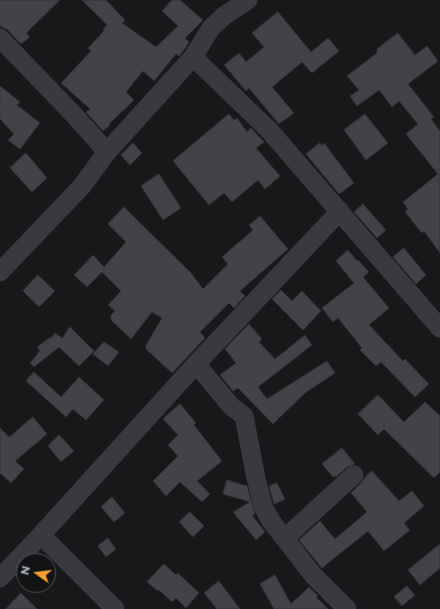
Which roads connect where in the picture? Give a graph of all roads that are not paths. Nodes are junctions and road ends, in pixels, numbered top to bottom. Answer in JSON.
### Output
{"nodes":[{"id":1,"x":248,"y":0,"type":"edge"},
{"id":2,"x":0,"y":38,"type":"edge"},
{"id":3,"x":193,"y":57,"type":"junction"},
{"id":4,"x":107,"y":152,"type":"junction"},
{"id":5,"x":340,"y":211,"type":"junction"},
{"id":6,"x":0,"y":272,"type":"edge"},
{"id":7,"x":440,"y":328,"type":"edge"},
{"id":8,"x":196,"y":364,"type":"junction"},
{"id":9,"x":354,"y":475,"type":"dead end"},
{"id":10,"x":41,"y":535,"type":"junction"},
{"id":11,"x":284,"y":538,"type":"junction"},
{"id":12,"x":0,"y":578,"type":"edge"},
{"id":13,"x":115,"y":609,"type":"edge"},
{"id":14,"x":347,"y":609,"type":"edge"}],
"edges":[{"from":1,"to":3,"type":"street"},
{"from":2,"to":4,"type":"street"},
{"from":3,"to":4,"type":"street"},
{"from":3,"to":5,"type":"street"},
{"from":4,"to":6,"type":"street"},
{"from":5,"to":7,"type":"street"},
{"from":5,"to":8,"type":"street"},
{"from":8,"to":10,"type":"street"},
{"from":8,"to":11,"type":"street"},
{"from":9,"to":11,"type":"street"},
{"from":10,"to":12,"type":"street"},
{"from":10,"to":13,"type":"street"},
{"from":11,"to":14,"type":"street"}]}
